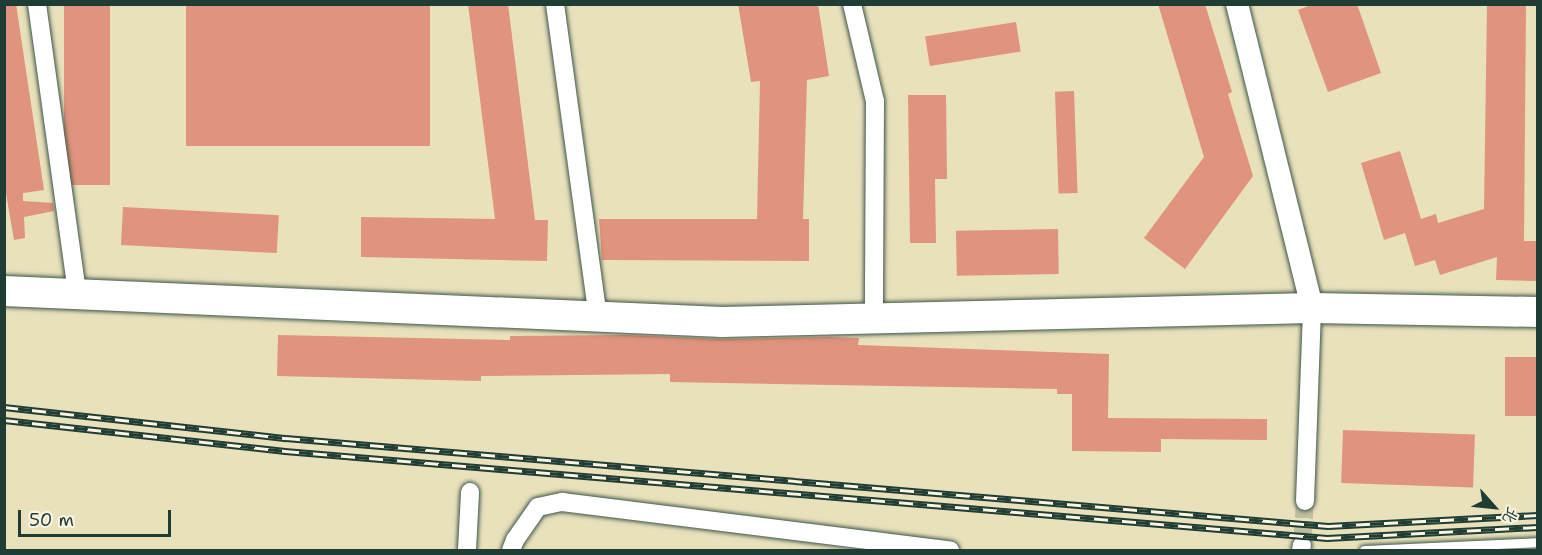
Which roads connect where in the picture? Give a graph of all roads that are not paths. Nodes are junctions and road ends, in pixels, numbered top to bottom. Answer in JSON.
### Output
{"nodes":[{"id":1,"x":36,"y":4,"type":"edge"},
{"id":2,"x":555,"y":4,"type":"edge"},
{"id":3,"x":852,"y":4,"type":"edge"},
{"id":4,"x":1237,"y":4,"type":"edge"},
{"id":5,"x":4,"y":291,"type":"edge"},
{"id":6,"x":77,"y":294,"type":"junction"},
{"id":7,"x":1312,"y":308,"type":"junction"},
{"id":8,"x":1538,"y":312,"type":"edge"},
{"id":9,"x":598,"y":317,"type":"junction"},
{"id":10,"x":874,"y":319,"type":"junction"},
{"id":11,"x":470,"y":492,"type":"dead end"},
{"id":12,"x":1305,"y":501,"type":"tunnel mouth"},
{"id":13,"x":1538,"y":542,"type":"edge"},
{"id":14,"x":467,"y":550,"type":"edge"},
{"id":15,"x":511,"y":550,"type":"edge"},
{"id":16,"x":950,"y":550,"type":"edge"},
{"id":17,"x":1364,"y":550,"type":"edge"}],
"edges":[{"from":1,"to":6,"type":"street"},
{"from":2,"to":9,"type":"street"},
{"from":3,"to":10,"type":"street"},
{"from":4,"to":7,"type":"street"},
{"from":5,"to":6,"type":"main road"},
{"from":6,"to":9,"type":"main road"},
{"from":7,"to":8,"type":"main road"},
{"from":7,"to":10,"type":"main road"},
{"from":7,"to":12,"type":"street"},
{"from":9,"to":10,"type":"main road"},
{"from":11,"to":14,"type":"street"},
{"from":13,"to":17,"type":"lane"},
{"from":15,"to":16,"type":"street"}]}
